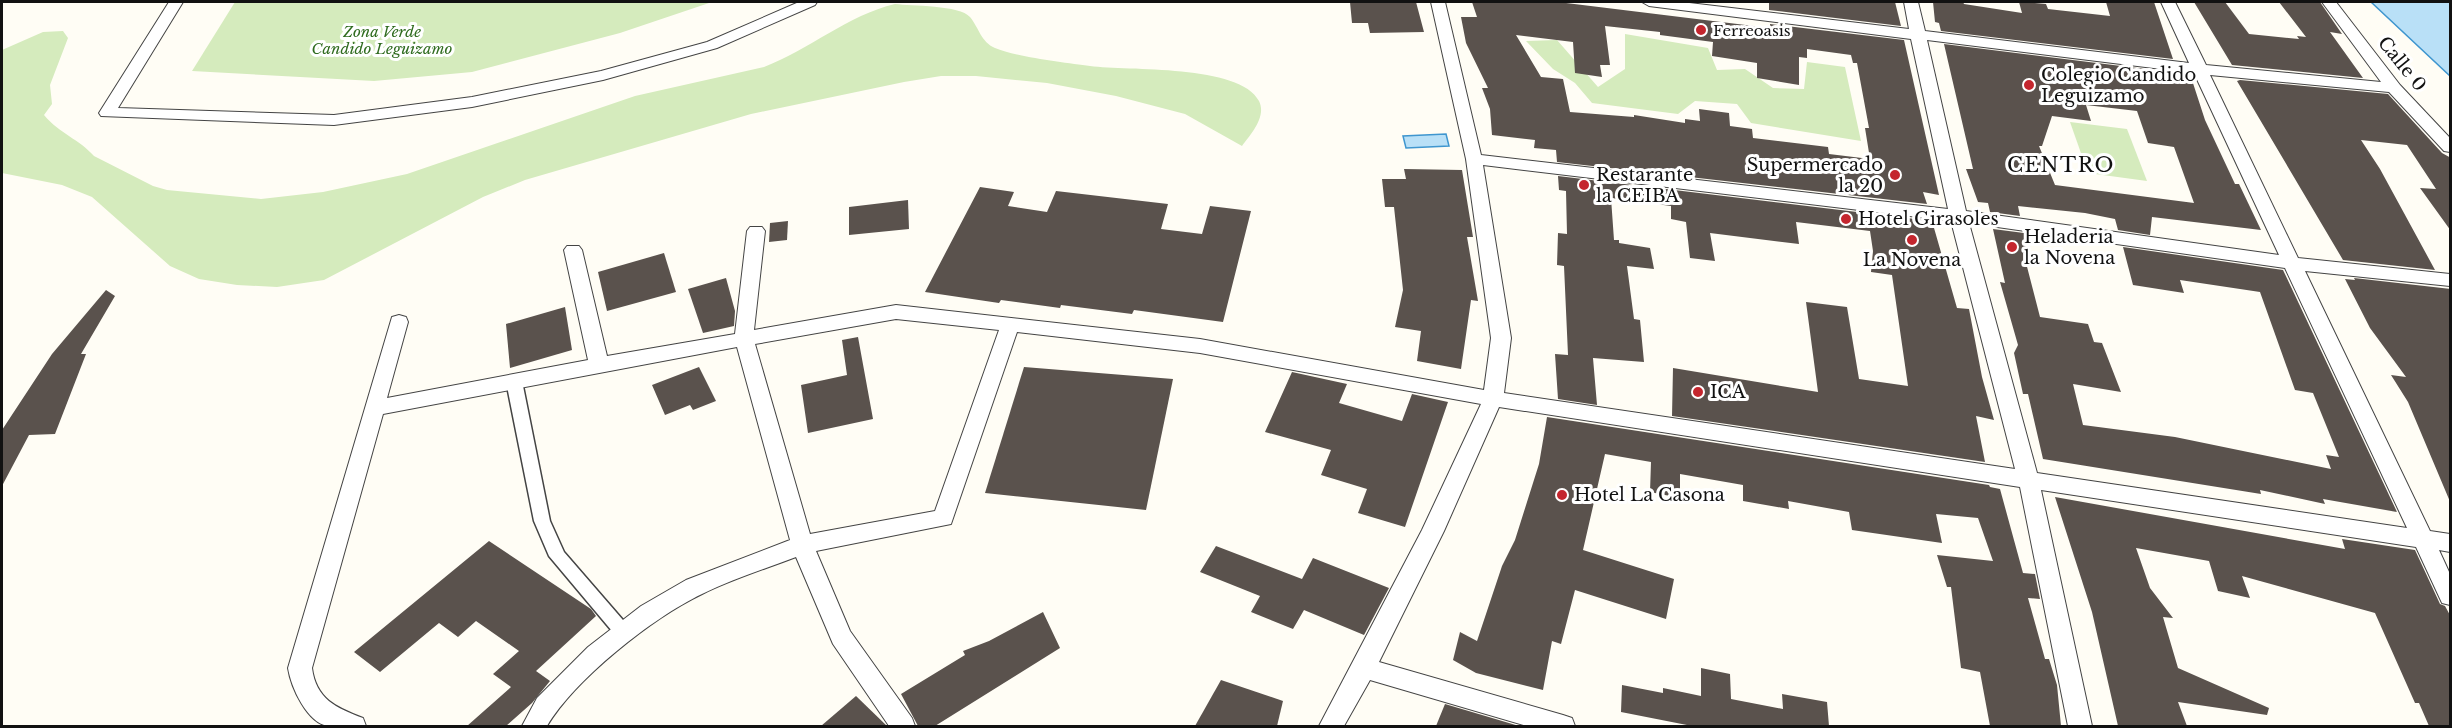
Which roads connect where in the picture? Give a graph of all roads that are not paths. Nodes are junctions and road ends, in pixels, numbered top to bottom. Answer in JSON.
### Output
{"nodes":[{"id":1,"x":176,"y":2,"type":"edge"},
{"id":2,"x":810,"y":2,"type":"edge"},
{"id":3,"x":1438,"y":2,"type":"edge"},
{"id":4,"x":1648,"y":2,"type":"edge"},
{"id":5,"x":1911,"y":2,"type":"edge"},
{"id":6,"x":2168,"y":2,"type":"edge"},
{"id":7,"x":2329,"y":2,"type":"edge"},
{"id":8,"x":1919,"y":34,"type":"junction"},
{"id":9,"x":2198,"y":69,"type":"junction"},
{"id":10,"x":2394,"y":88,"type":"junction"},
{"id":11,"x":2451,"y":147,"type":"edge"},
{"id":12,"x":1474,"y":159,"type":"junction"},
{"id":13,"x":1958,"y":216,"type":"junction"},
{"id":14,"x":756,"y":231,"type":"dead end"},
{"id":15,"x":573,"y":250,"type":"dead end"},
{"id":16,"x":2290,"y":263,"type":"junction"},
{"id":17,"x":2451,"y":280,"type":"edge"},
{"id":18,"x":399,"y":322,"type":"dead end"},
{"id":19,"x":1010,"y":326,"type":"junction"},
{"id":20,"x":744,"y":338,"type":"junction"},
{"id":21,"x":599,"y":365,"type":"junction"},
{"id":22,"x":514,"y":381,"type":"junction"},
{"id":23,"x":1493,"y":399,"type":"junction"},
{"id":24,"x":375,"y":408,"type":"junction"},
{"id":25,"x":2029,"y":481,"type":"junction"},
{"id":26,"x":2424,"y":540,"type":"junction"},
{"id":27,"x":2451,"y":543,"type":"edge"},
{"id":28,"x":802,"y":545,"type":"junction"},
{"id":29,"x":2451,"y":596,"type":"edge"},
{"id":30,"x":623,"y":632,"type":"junction"},
{"id":31,"x":1364,"y":668,"type":"junction"},
{"id":32,"x":354,"y":726,"type":"edge"},
{"id":33,"x":534,"y":726,"type":"edge"},
{"id":34,"x":903,"y":726,"type":"edge"},
{"id":35,"x":1331,"y":726,"type":"edge"},
{"id":36,"x":1563,"y":726,"type":"edge"},
{"id":37,"x":2080,"y":726,"type":"edge"}],
"edges":[{"from":1,"to":2,"type":"street"},
{"from":3,"to":12,"type":"street"},
{"from":4,"to":8,"type":"street"},
{"from":5,"to":8,"type":"street"},
{"from":6,"to":9,"type":"street"},
{"from":7,"to":10,"type":"street","name":"Calle 0"},
{"from":8,"to":9,"type":"street"},
{"from":8,"to":13,"type":"street"},
{"from":9,"to":10,"type":"street"},
{"from":9,"to":16,"type":"street"},
{"from":10,"to":11,"type":"street","name":"Calle 0"},
{"from":12,"to":13,"type":"street"},
{"from":12,"to":23,"type":"street"},
{"from":13,"to":16,"type":"street"},
{"from":13,"to":25,"type":"street"},
{"from":14,"to":20,"type":"street"},
{"from":15,"to":21,"type":"street"},
{"from":16,"to":17,"type":"street"},
{"from":16,"to":26,"type":"street"},
{"from":18,"to":24,"type":"street"},
{"from":19,"to":20,"type":"street"},
{"from":19,"to":23,"type":"street"},
{"from":19,"to":28,"type":"street"},
{"from":20,"to":21,"type":"street"},
{"from":20,"to":28,"type":"street"},
{"from":21,"to":22,"type":"street"},
{"from":22,"to":24,"type":"street"},
{"from":22,"to":30,"type":"street"},
{"from":23,"to":25,"type":"street"},
{"from":23,"to":31,"type":"street"},
{"from":24,"to":32,"type":"street"},
{"from":25,"to":26,"type":"street"},
{"from":25,"to":37,"type":"street"},
{"from":26,"to":27,"type":"street"},
{"from":26,"to":29,"type":"street"},
{"from":28,"to":30,"type":"street"},
{"from":28,"to":34,"type":"street"},
{"from":30,"to":33,"type":"street"},
{"from":31,"to":35,"type":"street"},
{"from":31,"to":36,"type":"street"}]}
